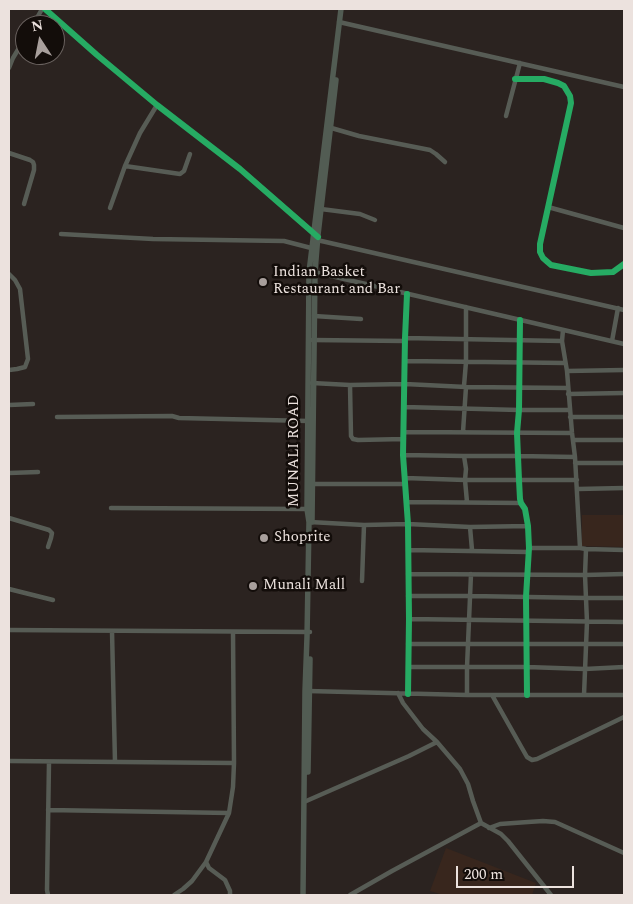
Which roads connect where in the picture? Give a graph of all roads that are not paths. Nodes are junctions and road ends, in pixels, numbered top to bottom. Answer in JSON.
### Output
{"nodes":[{"id":1,"x":44,"y":9,"type":"edge"},
{"id":2,"x":342,"y":9,"type":"edge"},
{"id":3,"x":341,"y":22,"type":"junction"},
{"id":4,"x":15,"y":55,"type":"edge"},
{"id":5,"x":520,"y":63,"type":"junction"},
{"id":6,"x":9,"y":68,"type":"edge"},
{"id":7,"x":515,"y":79,"type":"junction"},
{"id":8,"x":624,"y":87,"type":"edge"},
{"id":9,"x":157,"y":105,"type":"junction"},
{"id":10,"x":506,"y":116,"type":"dead end"},
{"id":11,"x":329,"y":127,"type":"junction"},
{"id":12,"x":9,"y":153,"type":"edge"},
{"id":13,"x":190,"y":154,"type":"dead end"},
{"id":14,"x":445,"y":162,"type":"dead end"},
{"id":15,"x":125,"y":166,"type":"junction"},
{"id":16,"x":24,"y":204,"type":"dead end"},
{"id":17,"x":110,"y":208,"type":"dead end"},
{"id":18,"x":548,"y":208,"type":"junction"},
{"id":19,"x":321,"y":209,"type":"junction"},
{"id":20,"x":375,"y":220,"type":"dead end"},
{"id":21,"x":624,"y":228,"type":"edge"},
{"id":22,"x":60,"y":234,"type":"dead end"},
{"id":23,"x":316,"y":237,"type":"junction"},
{"id":24,"x":314,"y":249,"type":"junction"},
{"id":25,"x":624,"y":264,"type":"edge"},
{"id":26,"x":312,"y":272,"type":"junction"},
{"id":27,"x":9,"y":274,"type":"edge"},
{"id":28,"x":407,"y":294,"type":"junction"},
{"id":29,"x":466,"y":307,"type":"junction"},
{"id":30,"x":618,"y":308,"type":"junction"},
{"id":31,"x":624,"y":310,"type":"edge"},
{"id":32,"x":314,"y":316,"type":"junction"},
{"id":33,"x":361,"y":319,"type":"dead end"},
{"id":34,"x":520,"y":320,"type":"junction"},
{"id":35,"x":563,"y":330,"type":"junction"},
{"id":36,"x":466,"y":339,"type":"junction"},
{"id":37,"x":519,"y":339,"type":"junction"},
{"id":38,"x":311,"y":340,"type":"junction"},
{"id":39,"x":405,"y":340,"type":"junction"},
{"id":40,"x":562,"y":340,"type":"junction"},
{"id":41,"x":612,"y":341,"type":"junction"},
{"id":42,"x":624,"y":344,"type":"edge"},
{"id":43,"x":405,"y":361,"type":"junction"},
{"id":44,"x":466,"y":362,"type":"junction"},
{"id":45,"x":519,"y":363,"type":"junction"},
{"id":46,"x":565,"y":363,"type":"junction"},
{"id":47,"x":9,"y":370,"type":"edge"},
{"id":48,"x":624,"y":370,"type":"edge"},
{"id":49,"x":567,"y":371,"type":"junction"},
{"id":50,"x":311,"y":383,"type":"junction"},
{"id":51,"x":405,"y":384,"type":"junction"},
{"id":52,"x":350,"y":385,"type":"junction"},
{"id":53,"x":465,"y":386,"type":"junction"},
{"id":54,"x":519,"y":387,"type":"junction"},
{"id":55,"x":568,"y":391,"type":"junction"},
{"id":56,"x":624,"y":394,"type":"edge"},
{"id":57,"x":33,"y":404,"type":"dead end"},
{"id":58,"x":9,"y":405,"type":"edge"},
{"id":59,"x":404,"y":408,"type":"junction"},
{"id":60,"x":464,"y":409,"type":"junction"},
{"id":61,"x":519,"y":410,"type":"junction"},
{"id":62,"x":570,"y":410,"type":"junction"},
{"id":63,"x":57,"y":417,"type":"dead end"},
{"id":64,"x":570,"y":417,"type":"junction"},
{"id":65,"x":624,"y":417,"type":"edge"},
{"id":66,"x":310,"y":421,"type":"junction"},
{"id":67,"x":404,"y":432,"type":"junction"},
{"id":68,"x":463,"y":432,"type":"junction"},
{"id":69,"x":518,"y":433,"type":"junction"},
{"id":70,"x":572,"y":433,"type":"junction"},
{"id":71,"x":624,"y":439,"type":"edge"},
{"id":72,"x":404,"y":440,"type":"junction"},
{"id":73,"x":573,"y":440,"type":"junction"},
{"id":74,"x":403,"y":455,"type":"junction"},
{"id":75,"x":464,"y":456,"type":"junction"},
{"id":76,"x":518,"y":456,"type":"junction"},
{"id":77,"x":575,"y":460,"type":"junction"},
{"id":78,"x":624,"y":464,"type":"edge"},
{"id":79,"x":38,"y":472,"type":"dead end"},
{"id":80,"x":9,"y":473,"type":"edge"},
{"id":81,"x":465,"y":480,"type":"junction"},
{"id":82,"x":518,"y":480,"type":"junction"},
{"id":83,"x":577,"y":480,"type":"junction"},
{"id":84,"x":405,"y":481,"type":"junction"},
{"id":85,"x":310,"y":484,"type":"junction"},
{"id":86,"x":624,"y":488,"type":"edge"},
{"id":87,"x":578,"y":489,"type":"junction"},
{"id":88,"x":406,"y":502,"type":"junction"},
{"id":89,"x":467,"y":502,"type":"junction"},
{"id":90,"x":521,"y":503,"type":"junction"},
{"id":91,"x":111,"y":508,"type":"dead end"},
{"id":92,"x":306,"y":509,"type":"junction"},
{"id":93,"x":9,"y":518,"type":"edge"},
{"id":94,"x":310,"y":522,"type":"junction"},
{"id":95,"x":408,"y":524,"type":"junction"},
{"id":96,"x":364,"y":525,"type":"junction"},
{"id":97,"x":528,"y":526,"type":"junction"},
{"id":98,"x":470,"y":527,"type":"junction"},
{"id":99,"x":48,"y":547,"type":"dead end"},
{"id":100,"x":580,"y":548,"type":"junction"},
{"id":101,"x":586,"y":549,"type":"junction"},
{"id":102,"x":408,"y":550,"type":"junction"},
{"id":103,"x":472,"y":550,"type":"junction"},
{"id":104,"x":528,"y":550,"type":"junction"},
{"id":105,"x":624,"y":550,"type":"edge"},
{"id":106,"x":408,"y":574,"type":"junction"},
{"id":107,"x":471,"y":574,"type":"junction"},
{"id":108,"x":527,"y":574,"type":"junction"},
{"id":109,"x":624,"y":574,"type":"edge"},
{"id":110,"x":585,"y":575,"type":"junction"},
{"id":111,"x":362,"y":581,"type":"dead end"},
{"id":112,"x":9,"y":589,"type":"edge"},
{"id":113,"x":408,"y":596,"type":"junction"},
{"id":114,"x":471,"y":596,"type":"junction"},
{"id":115,"x":526,"y":597,"type":"junction"},
{"id":116,"x":586,"y":598,"type":"junction"},
{"id":117,"x":624,"y":598,"type":"edge"},
{"id":118,"x":53,"y":600,"type":"dead end"},
{"id":119,"x":409,"y":619,"type":"junction"},
{"id":120,"x":468,"y":620,"type":"junction"},
{"id":121,"x":526,"y":621,"type":"junction"},
{"id":122,"x":587,"y":622,"type":"junction"},
{"id":123,"x":624,"y":622,"type":"edge"},
{"id":124,"x":9,"y":630,"type":"edge"},
{"id":125,"x":112,"y":631,"type":"junction"},
{"id":126,"x":308,"y":631,"type":"junction"},
{"id":127,"x":233,"y":632,"type":"junction"},
{"id":128,"x":468,"y":643,"type":"junction"},
{"id":129,"x":408,"y":644,"type":"junction"},
{"id":130,"x":586,"y":644,"type":"junction"},
{"id":131,"x":624,"y":644,"type":"edge"},
{"id":132,"x":526,"y":645,"type":"junction"},
{"id":133,"x":408,"y":667,"type":"junction"},
{"id":134,"x":467,"y":667,"type":"junction"},
{"id":135,"x":527,"y":667,"type":"junction"},
{"id":136,"x":624,"y":667,"type":"edge"},
{"id":137,"x":585,"y":669,"type":"junction"},
{"id":138,"x":307,"y":691,"type":"junction"},
{"id":139,"x":398,"y":693,"type":"junction"},
{"id":140,"x":408,"y":694,"type":"junction"},
{"id":141,"x":584,"y":694,"type":"junction"},
{"id":142,"x":468,"y":695,"type":"junction"},
{"id":143,"x":492,"y":695,"type":"junction"},
{"id":144,"x":527,"y":695,"type":"junction"},
{"id":145,"x":624,"y":695,"type":"edge"},
{"id":146,"x":624,"y":717,"type":"edge"},
{"id":147,"x":437,"y":742,"type":"junction"},
{"id":148,"x":9,"y":761,"type":"edge"},
{"id":149,"x":49,"y":762,"type":"junction"},
{"id":150,"x":115,"y":762,"type":"junction"},
{"id":151,"x":234,"y":763,"type":"junction"},
{"id":152,"x":306,"y":801,"type":"junction"},
{"id":153,"x":48,"y":810,"type":"junction"},
{"id":154,"x":229,"y":812,"type":"junction"},
{"id":155,"x":481,"y":823,"type":"junction"},
{"id":156,"x":489,"y":828,"type":"junction"},
{"id":157,"x":624,"y":854,"type":"edge"},
{"id":158,"x":206,"y":862,"type":"junction"},
{"id":159,"x":48,"y":895,"type":"edge"},
{"id":160,"x":174,"y":895,"type":"edge"},
{"id":161,"x":230,"y":895,"type":"edge"},
{"id":162,"x":304,"y":895,"type":"edge"},
{"id":163,"x":350,"y":895,"type":"edge"},
{"id":164,"x":551,"y":895,"type":"edge"}],
"edges":[{"from":1,"to":9,"type":"street"},
{"from":2,"to":3,"type":"main road","name":"MUNALI ROAD"},
{"from":3,"to":5,"type":"street"},
{"from":3,"to":11,"type":"main road","name":"MUNALI ROAD"},
{"from":4,"to":6,"type":"street"},
{"from":5,"to":7,"type":"street"},
{"from":5,"to":8,"type":"street"},
{"from":7,"to":10,"type":"street"},
{"from":7,"to":18,"type":"street"},
{"from":9,"to":15,"type":"street"},
{"from":9,"to":23,"type":"street"},
{"from":11,"to":14,"type":"street"},
{"from":11,"to":19,"type":"main road","name":"MUNALI ROAD"},
{"from":11,"to":23,"type":"main road","name":"MUNALI ROAD"},
{"from":12,"to":16,"type":"street"},
{"from":13,"to":15,"type":"street"},
{"from":15,"to":17,"type":"street"},
{"from":18,"to":21,"type":"street"},
{"from":18,"to":25,"type":"street"},
{"from":19,"to":20,"type":"street"},
{"from":19,"to":23,"type":"main road","name":"MUNALI ROAD"},
{"from":22,"to":24,"type":"street"},
{"from":23,"to":24,"type":"main road","name":"MUNALI ROAD"},
{"from":23,"to":30,"type":"street"},
{"from":24,"to":26,"type":"main road","name":"MUNALI ROAD"},
{"from":26,"to":28,"type":"street"},
{"from":26,"to":32,"type":"main road","name":"MUNALI ROAD"},
{"from":26,"to":38,"type":"main road","name":"MUNALI ROAD"},
{"from":27,"to":47,"type":"street"},
{"from":28,"to":29,"type":"street"},
{"from":28,"to":39,"type":"street"},
{"from":29,"to":34,"type":"street"},
{"from":29,"to":36,"type":"street"},
{"from":30,"to":31,"type":"street"},
{"from":30,"to":41,"type":"street"},
{"from":32,"to":33,"type":"street"},
{"from":32,"to":38,"type":"main road","name":"MUNALI ROAD"},
{"from":34,"to":35,"type":"street"},
{"from":34,"to":37,"type":"street"},
{"from":35,"to":40,"type":"street"},
{"from":35,"to":41,"type":"street"},
{"from":36,"to":37,"type":"street"},
{"from":36,"to":39,"type":"street"},
{"from":36,"to":44,"type":"street"},
{"from":37,"to":40,"type":"street"},
{"from":37,"to":45,"type":"street"},
{"from":38,"to":39,"type":"street"},
{"from":38,"to":50,"type":"main road","name":"MUNALI ROAD"},
{"from":39,"to":43,"type":"street"},
{"from":40,"to":46,"type":"street"},
{"from":41,"to":42,"type":"street"},
{"from":43,"to":44,"type":"street"},
{"from":43,"to":51,"type":"street"},
{"from":44,"to":45,"type":"street"},
{"from":44,"to":53,"type":"street"},
{"from":45,"to":46,"type":"street"},
{"from":45,"to":54,"type":"street"},
{"from":46,"to":49,"type":"street"},
{"from":48,"to":49,"type":"street"},
{"from":49,"to":55,"type":"street"},
{"from":50,"to":52,"type":"street"},
{"from":50,"to":66,"type":"main road","name":"MUNALI ROAD"},
{"from":51,"to":52,"type":"street"},
{"from":51,"to":53,"type":"street"},
{"from":51,"to":59,"type":"street"},
{"from":52,"to":72,"type":"street"},
{"from":53,"to":54,"type":"street"},
{"from":53,"to":60,"type":"street"},
{"from":54,"to":55,"type":"street"},
{"from":54,"to":61,"type":"street"},
{"from":55,"to":56,"type":"street"},
{"from":55,"to":62,"type":"street"},
{"from":57,"to":58,"type":"street"},
{"from":59,"to":60,"type":"street"},
{"from":59,"to":67,"type":"street"},
{"from":60,"to":61,"type":"street"},
{"from":60,"to":68,"type":"street"},
{"from":61,"to":62,"type":"street"},
{"from":61,"to":69,"type":"street"},
{"from":62,"to":64,"type":"street"},
{"from":63,"to":66,"type":"street"},
{"from":64,"to":65,"type":"street"},
{"from":64,"to":70,"type":"street"},
{"from":66,"to":85,"type":"main road","name":"MUNALI ROAD"},
{"from":67,"to":68,"type":"street"},
{"from":67,"to":72,"type":"street"},
{"from":68,"to":69,"type":"street"},
{"from":69,"to":70,"type":"street"},
{"from":69,"to":76,"type":"street"},
{"from":70,"to":73,"type":"street"},
{"from":71,"to":73,"type":"street"},
{"from":72,"to":74,"type":"street"},
{"from":73,"to":77,"type":"street"},
{"from":74,"to":75,"type":"street"},
{"from":74,"to":84,"type":"street"},
{"from":75,"to":76,"type":"street"},
{"from":75,"to":81,"type":"street"},
{"from":76,"to":77,"type":"street"},
{"from":76,"to":82,"type":"street"},
{"from":77,"to":78,"type":"street"},
{"from":77,"to":83,"type":"street"},
{"from":79,"to":80,"type":"street"},
{"from":81,"to":82,"type":"street"},
{"from":81,"to":84,"type":"street"},
{"from":81,"to":89,"type":"street"},
{"from":82,"to":83,"type":"street"},
{"from":82,"to":90,"type":"street"},
{"from":83,"to":87,"type":"street"},
{"from":84,"to":85,"type":"street"},
{"from":84,"to":88,"type":"street"},
{"from":85,"to":92,"type":"main road","name":"MUNALI ROAD"},
{"from":85,"to":94,"type":"main road","name":"MUNALI ROAD"},
{"from":86,"to":87,"type":"street"},
{"from":87,"to":100,"type":"street"},
{"from":88,"to":89,"type":"street"},
{"from":88,"to":95,"type":"street"},
{"from":89,"to":90,"type":"street"},
{"from":90,"to":97,"type":"street"},
{"from":91,"to":92,"type":"street"},
{"from":92,"to":94,"type":"main road","name":"MUNALI ROAD"},
{"from":93,"to":99,"type":"street"},
{"from":94,"to":96,"type":"street"},
{"from":94,"to":126,"type":"main road","name":"MUNALI ROAD"},
{"from":95,"to":96,"type":"street"},
{"from":95,"to":98,"type":"street"},
{"from":95,"to":102,"type":"street"},
{"from":96,"to":111,"type":"street"},
{"from":97,"to":98,"type":"street"},
{"from":97,"to":104,"type":"street"},
{"from":98,"to":103,"type":"street"},
{"from":100,"to":101,"type":"street"},
{"from":100,"to":104,"type":"street"},
{"from":101,"to":105,"type":"street"},
{"from":101,"to":110,"type":"street"},
{"from":102,"to":103,"type":"street"},
{"from":102,"to":106,"type":"street"},
{"from":103,"to":104,"type":"street"},
{"from":104,"to":108,"type":"street"},
{"from":106,"to":107,"type":"street"},
{"from":106,"to":113,"type":"street"},
{"from":107,"to":108,"type":"street"},
{"from":107,"to":114,"type":"street"},
{"from":108,"to":110,"type":"street"},
{"from":108,"to":115,"type":"street"},
{"from":109,"to":110,"type":"street"},
{"from":110,"to":116,"type":"street"},
{"from":112,"to":118,"type":"street"},
{"from":113,"to":114,"type":"street"},
{"from":113,"to":119,"type":"street"},
{"from":114,"to":115,"type":"street"},
{"from":114,"to":120,"type":"street"},
{"from":115,"to":116,"type":"street"},
{"from":115,"to":121,"type":"street"},
{"from":116,"to":117,"type":"street"},
{"from":116,"to":122,"type":"street"},
{"from":119,"to":120,"type":"street"},
{"from":119,"to":129,"type":"street"},
{"from":120,"to":121,"type":"street"},
{"from":120,"to":128,"type":"street"},
{"from":121,"to":122,"type":"street"},
{"from":121,"to":132,"type":"street"},
{"from":122,"to":123,"type":"street"},
{"from":122,"to":130,"type":"street"},
{"from":124,"to":125,"type":"street"},
{"from":125,"to":127,"type":"street"},
{"from":125,"to":150,"type":"street"},
{"from":126,"to":127,"type":"street"},
{"from":126,"to":138,"type":"main road","name":"MUNALI ROAD"},
{"from":127,"to":151,"type":"street"},
{"from":128,"to":129,"type":"street"},
{"from":128,"to":132,"type":"street"},
{"from":128,"to":134,"type":"street"},
{"from":129,"to":133,"type":"street"},
{"from":130,"to":131,"type":"street"},
{"from":130,"to":132,"type":"street"},
{"from":130,"to":137,"type":"street"},
{"from":132,"to":135,"type":"street"},
{"from":133,"to":134,"type":"street"},
{"from":133,"to":140,"type":"street"},
{"from":134,"to":135,"type":"street"},
{"from":134,"to":142,"type":"street"},
{"from":135,"to":137,"type":"street"},
{"from":135,"to":144,"type":"street"},
{"from":136,"to":137,"type":"street"},
{"from":137,"to":141,"type":"street"},
{"from":138,"to":139,"type":"street"},
{"from":138,"to":152,"type":"main road","name":"MUNALI ROAD"},
{"from":139,"to":140,"type":"street"},
{"from":139,"to":147,"type":"street"},
{"from":140,"to":142,"type":"street"},
{"from":141,"to":144,"type":"street"},
{"from":141,"to":145,"type":"street"},
{"from":142,"to":143,"type":"street"},
{"from":143,"to":144,"type":"street"},
{"from":143,"to":146,"type":"street"},
{"from":147,"to":152,"type":"street"},
{"from":147,"to":155,"type":"street"},
{"from":148,"to":149,"type":"street"},
{"from":149,"to":150,"type":"street"},
{"from":149,"to":153,"type":"street"},
{"from":150,"to":151,"type":"street"},
{"from":151,"to":154,"type":"street"},
{"from":152,"to":162,"type":"main road","name":"MUNALI ROAD"},
{"from":153,"to":154,"type":"street"},
{"from":153,"to":159,"type":"street"},
{"from":154,"to":158,"type":"street"},
{"from":155,"to":156,"type":"street"},
{"from":155,"to":163,"type":"street"},
{"from":156,"to":157,"type":"street"},
{"from":156,"to":164,"type":"street"},
{"from":158,"to":160,"type":"street"},
{"from":158,"to":161,"type":"street"}]}
